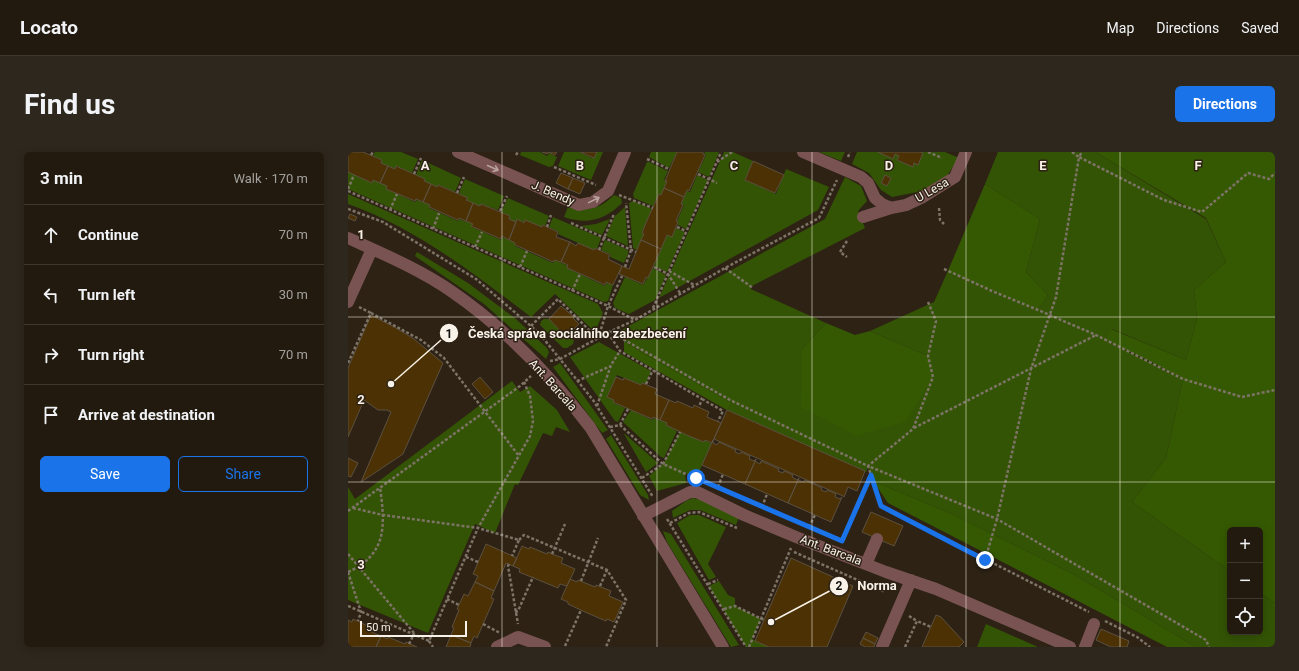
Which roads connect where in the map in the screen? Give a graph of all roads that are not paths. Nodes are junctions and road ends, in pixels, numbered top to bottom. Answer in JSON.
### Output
{"nodes":[{"id":1,"x":458,"y":152,"type":"edge"},
{"id":2,"x":625,"y":152,"type":"edge"},
{"id":3,"x":803,"y":152,"type":"edge"},
{"id":4,"x":966,"y":152,"type":"edge"},
{"id":5,"x":891,"y":208,"type":"junction"},
{"id":6,"x":863,"y":217,"type":"dead end"},
{"id":7,"x":348,"y":238,"type":"edge"},
{"id":8,"x":372,"y":249,"type":"junction"},
{"id":9,"x":353,"y":304,"type":"edge"},
{"id":10,"x":643,"y":516,"type":"junction"},
{"id":11,"x":877,"y":539,"type":"dead end"},
{"id":12,"x":866,"y":564,"type":"junction"},
{"id":13,"x":911,"y":580,"type":"junction"},
{"id":14,"x":1096,"y":619,"type":"road end"},
{"id":15,"x":497,"y":647,"type":"edge"},
{"id":16,"x":545,"y":647,"type":"edge"},
{"id":17,"x":721,"y":647,"type":"edge"},
{"id":18,"x":882,"y":647,"type":"edge"},
{"id":19,"x":1070,"y":647,"type":"edge"},
{"id":20,"x":1085,"y":647,"type":"edge"}],
"edges":[{"from":1,"to":2,"type":"street","name":"J. Bendy","one_way":true},
{"from":3,"to":5,"type":"street"},
{"from":4,"to":5,"type":"street","name":"U Lesa"},
{"from":5,"to":6,"type":"street"},
{"from":7,"to":8,"type":"street","name":"Ant. Barcala"},
{"from":8,"to":9,"type":"street"},
{"from":8,"to":10,"type":"street","name":"Ant. Barcala"},
{"from":10,"to":12,"type":"street","name":"Ant. Barcala"},
{"from":10,"to":17,"type":"street","name":"Ant. Barcala"},
{"from":11,"to":12,"type":"street"},
{"from":12,"to":13,"type":"street","name":"Ant. Barcala"},
{"from":13,"to":18,"type":"street"},
{"from":13,"to":19,"type":"street","name":"Ant. Barcala"},
{"from":14,"to":20,"type":"street"},
{"from":15,"to":16,"type":"street"}]}
